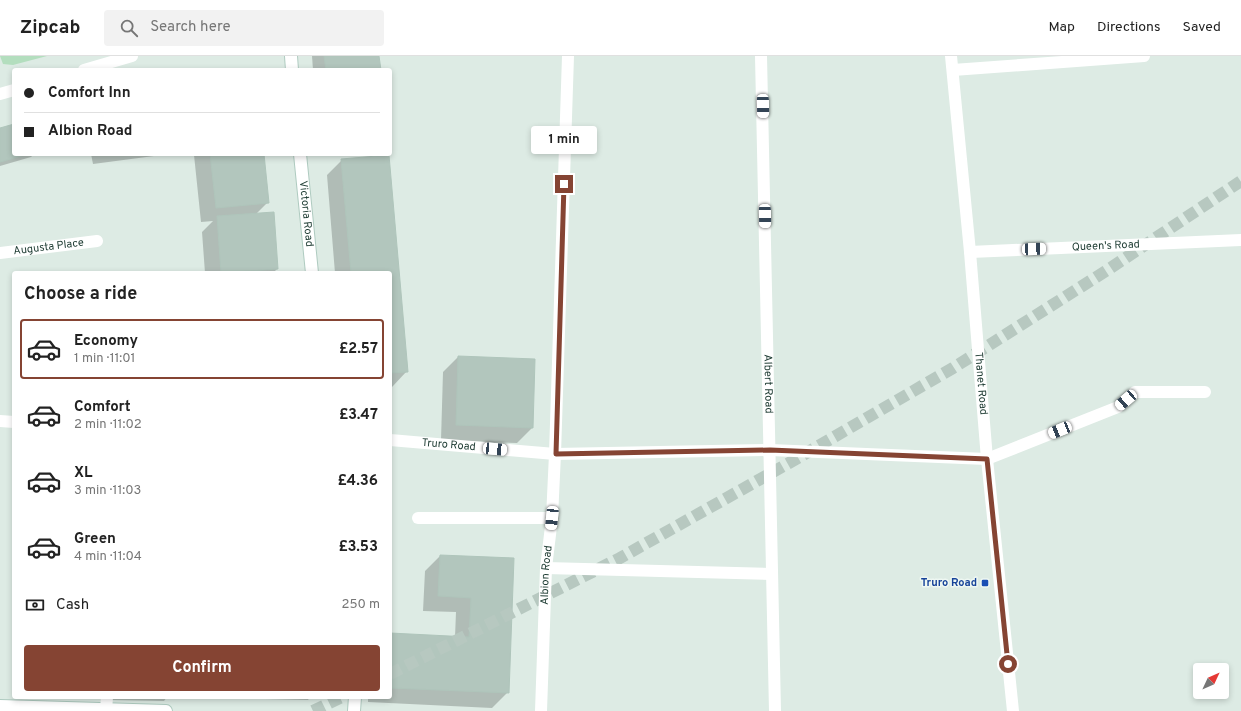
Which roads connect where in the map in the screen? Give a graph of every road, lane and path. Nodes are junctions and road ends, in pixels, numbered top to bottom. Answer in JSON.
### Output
{"nodes":[{"id":1,"x":132,"y":56,"type":"edge"},
{"id":2,"x":291,"y":56,"type":"edge"},
{"id":3,"x":568,"y":56,"type":"edge"},
{"id":4,"x":761,"y":56,"type":"edge"},
{"id":5,"x":951,"y":56,"type":"edge"},
{"id":6,"x":1144,"y":56,"type":"edge"},
{"id":7,"x":91,"y":68,"type":"edge"},
{"id":8,"x":292,"y":68,"type":"edge"},
{"id":9,"x":953,"y":70,"type":"junction"},
{"id":10,"x":12,"y":91,"type":"edge"},
{"id":11,"x":0,"y":94,"type":"edge"},
{"id":12,"x":300,"y":156,"type":"edge"},
{"id":13,"x":1241,"y":240,"type":"edge"},
{"id":14,"x":97,"y":241,"type":"dead end"},
{"id":15,"x":970,"y":252,"type":"junction"},
{"id":16,"x":0,"y":253,"type":"edge"},
{"id":17,"x":312,"y":271,"type":"edge"},
{"id":18,"x":1205,"y":392,"type":"dead end"},
{"id":19,"x":0,"y":421,"type":"edge"},
{"id":20,"x":12,"y":422,"type":"edge"},
{"id":21,"x":392,"y":440,"type":"edge"},
{"id":22,"x":770,"y":450,"type":"junction"},
{"id":23,"x":556,"y":454,"type":"junction"},
{"id":24,"x":987,"y":459,"type":"junction"},
{"id":25,"x":418,"y":518,"type":"dead end"},
{"id":26,"x":552,"y":518,"type":"junction"},
{"id":27,"x":546,"y":568,"type":"junction"},
{"id":28,"x":772,"y":574,"type":"junction"},
{"id":29,"x":107,"y":699,"type":"edge"},
{"id":30,"x":355,"y":699,"type":"edge"},
{"id":31,"x":0,"y":706,"type":"edge"},
{"id":32,"x":106,"y":710,"type":"edge"},
{"id":33,"x":166,"y":711,"type":"edge"},
{"id":34,"x":354,"y":711,"type":"edge"},
{"id":35,"x":541,"y":711,"type":"edge"},
{"id":36,"x":775,"y":711,"type":"edge"},
{"id":37,"x":1013,"y":711,"type":"edge"}],
"edges":[{"from":1,"to":7,"type":"street"},
{"from":2,"to":8,"type":"street"},
{"from":3,"to":23,"type":"street","name":"Albion Road"},
{"from":4,"to":22,"type":"street","name":"Albert Road"},
{"from":5,"to":9,"type":"street","name":"Thanet Road"},
{"from":6,"to":9,"type":"street"},
{"from":9,"to":15,"type":"street","name":"Thanet Road"},
{"from":10,"to":11,"type":"street"},
{"from":12,"to":17,"type":"street","name":"Victoria Road"},
{"from":13,"to":15,"type":"street","name":"Queen's Road"},
{"from":14,"to":16,"type":"street","name":"Augusta Place"},
{"from":15,"to":24,"type":"street","name":"Thanet Road"},
{"from":18,"to":24,"type":"street"},
{"from":19,"to":20,"type":"street"},
{"from":21,"to":23,"type":"street","name":"Truro Road"},
{"from":22,"to":23,"type":"street","name":"Truro Road"},
{"from":22,"to":24,"type":"street","name":"Truro Road"},
{"from":22,"to":28,"type":"street","name":"Albert Road"},
{"from":23,"to":26,"type":"street","name":"Albion Road"},
{"from":24,"to":37,"type":"street","name":"Thanet Road"},
{"from":25,"to":26,"type":"street"},
{"from":26,"to":27,"type":"street","name":"Albion Road"},
{"from":27,"to":28,"type":"street"},
{"from":27,"to":35,"type":"street","name":"Albion Road"},
{"from":28,"to":36,"type":"street","name":"Albert Road"},
{"from":29,"to":32,"type":"street"},
{"from":30,"to":34,"type":"street"},
{"from":31,"to":32,"type":"street"},
{"from":32,"to":33,"type":"street"}]}
